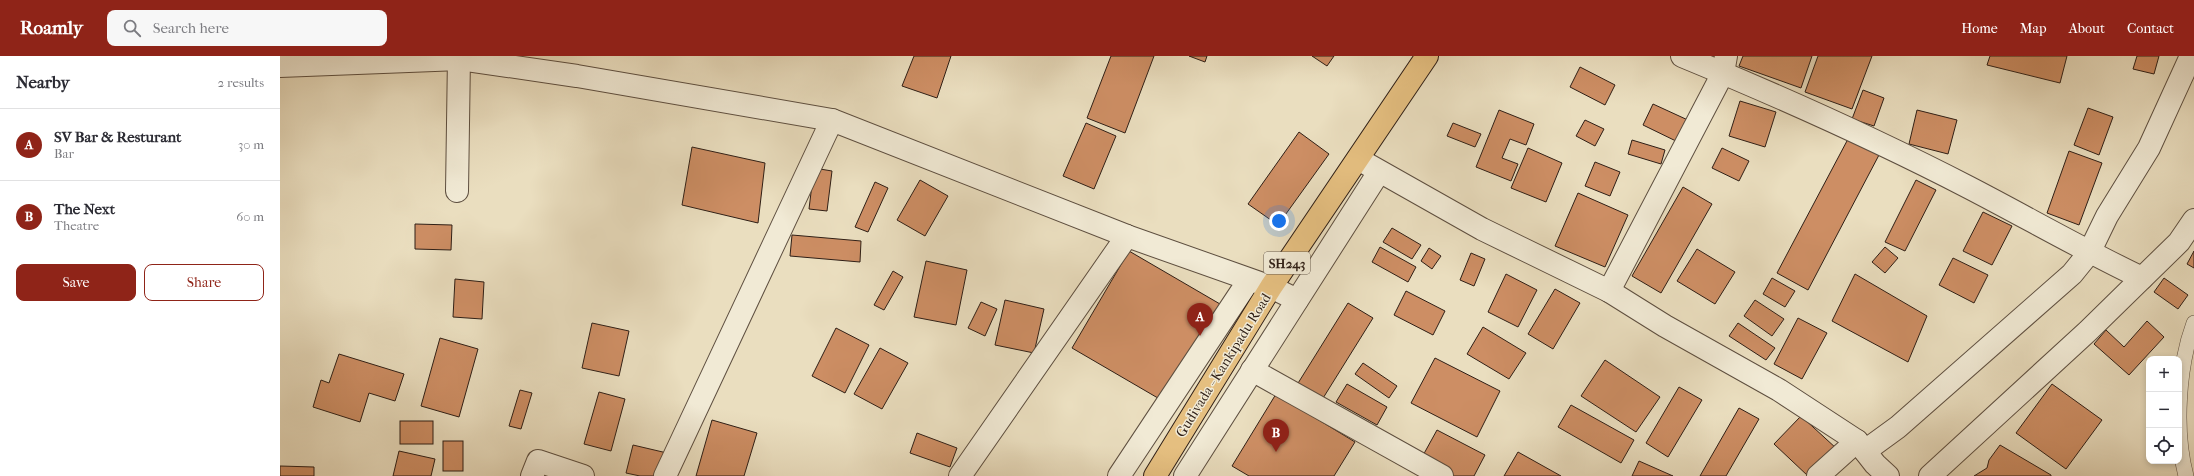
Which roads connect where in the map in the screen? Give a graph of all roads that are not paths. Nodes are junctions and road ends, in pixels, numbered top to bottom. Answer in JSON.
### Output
{"nodes":[{"id":1,"x":1427,"y":56,"type":"edge"},
{"id":2,"x":1682,"y":56,"type":"edge"},
{"id":3,"x":2191,"y":56,"type":"edge"},
{"id":4,"x":460,"y":57,"type":"edge"},
{"id":5,"x":1724,"y":65,"type":"edge"},
{"id":6,"x":280,"y":66,"type":"edge"},
{"id":7,"x":832,"y":120,"type":"junction"},
{"id":8,"x":1358,"y":159,"type":"junction"},
{"id":9,"x":1379,"y":172,"type":"junction"},
{"id":10,"x":456,"y":191,"type":"dead end"},
{"id":11,"x":2194,"y":220,"type":"edge"},
{"id":12,"x":1127,"y":236,"type":"junction"},
{"id":13,"x":2089,"y":253,"type":"junction"},
{"id":14,"x":2142,"y":278,"type":"junction"},
{"id":15,"x":1249,"y":280,"type":"junction"},
{"id":16,"x":1271,"y":287,"type":"junction"},
{"id":17,"x":1609,"y":291,"type":"junction"},
{"id":18,"x":1297,"y":300,"type":"junction"},
{"id":19,"x":2194,"y":323,"type":"edge"},
{"id":20,"x":1252,"y":370,"type":"junction"},
{"id":21,"x":1869,"y":462,"type":"edge"},
{"id":22,"x":532,"y":476,"type":"edge"},
{"id":23,"x":583,"y":476,"type":"edge"},
{"id":24,"x":665,"y":476,"type":"edge"},
{"id":25,"x":960,"y":476,"type":"edge"},
{"id":26,"x":1119,"y":476,"type":"edge"},
{"id":27,"x":1155,"y":476,"type":"edge"},
{"id":28,"x":1185,"y":476,"type":"edge"},
{"id":29,"x":1442,"y":476,"type":"edge"},
{"id":30,"x":1818,"y":476,"type":"edge"},
{"id":31,"x":1930,"y":476,"type":"edge"},
{"id":32,"x":2186,"y":476,"type":"edge"}],
"edges":[{"from":1,"to":8,"type":"main road","name":"Gudivada - Kankipadu Road","number":"SH243"},
{"from":2,"to":5,"type":"street"},
{"from":3,"to":13,"type":"street"},
{"from":4,"to":6,"type":"street"},
{"from":4,"to":7,"type":"street"},
{"from":4,"to":10,"type":"street"},
{"from":5,"to":13,"type":"street"},
{"from":5,"to":17,"type":"street"},
{"from":7,"to":12,"type":"street"},
{"from":7,"to":24,"type":"street"},
{"from":8,"to":9,"type":"street"},
{"from":8,"to":16,"type":"main road","name":"Gudivada - Kankipadu Road","number":"SH243"},
{"from":9,"to":17,"type":"street"},
{"from":9,"to":18,"type":"street"},
{"from":11,"to":14,"type":"street"},
{"from":12,"to":15,"type":"street"},
{"from":12,"to":25,"type":"street"},
{"from":13,"to":14,"type":"street"},
{"from":13,"to":21,"type":"street"},
{"from":14,"to":31,"type":"street"},
{"from":15,"to":16,"type":"street"},
{"from":15,"to":26,"type":"street"},
{"from":16,"to":18,"type":"street"},
{"from":16,"to":27,"type":"main road","name":"Gudivada - Kankipadu Road","number":"SH243"},
{"from":17,"to":21,"type":"street"},
{"from":18,"to":20,"type":"street"},
{"from":19,"to":32,"type":"lane"},
{"from":20,"to":28,"type":"street"},
{"from":20,"to":29,"type":"street"},
{"from":21,"to":30,"type":"street"},
{"from":22,"to":23,"type":"street"}]}
